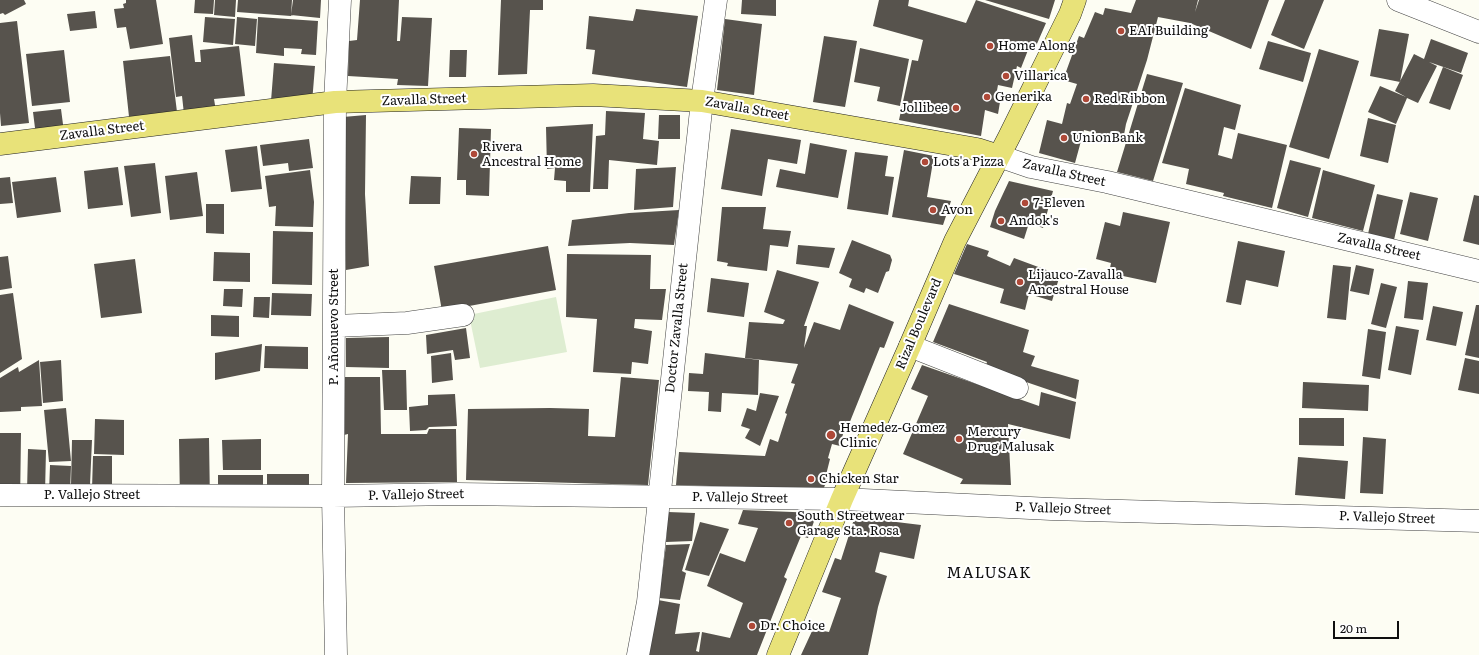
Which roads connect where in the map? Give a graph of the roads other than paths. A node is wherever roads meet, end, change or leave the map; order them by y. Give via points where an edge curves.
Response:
1 (340, 0) edge
2 (716, 0) edge
3 (1075, 0) edge
4 (1398, 0) edge
5 (1479, 32) edge
6 (702, 101) junction
7 (335, 102) junction
8 (0, 144) edge
9 (999, 156) junction
10 (1479, 271) edge
11 (463, 315) dead end
12 (335, 326) junction
13 (910, 346) junction
14 (1017, 388) dead end
15 (0, 495) edge
16 (333, 496) junction
17 (659, 497) junction
18 (842, 499) junction
19 (1479, 521) edge
20 (336, 655) edge
21 (638, 655) edge
22 (778, 655) edge

1 - 7 street, P. Añonuevo Street
2 - 6 street, Doctor Zavalla Street
3 - 9 main road, Rizal Boulevard
4 - 5 street
6 - 7 main road, Zavalla Street via 593,95
6 - 9 main road, Zavalla Street via 977,149
6 - 17 street, Doctor Zavalla Street
7 - 8 main road, Zavalla Street
7 - 12 street, P. Añonuevo Street
9 - 10 street, Zavalla Street via 1030,167 1107,182
9 - 13 main road, Rizal Boulevard via 955,241
11 - 12 street via 407,323
12 - 16 street, P. Añonuevo Street
13 - 14 street
13 - 18 main road, Rizal Boulevard
15 - 16 street, P. Vallejo Street
16 - 17 street, P. Vallejo Street via 458,494
16 - 20 street, P. Añonuevo Street
17 - 18 street, P. Vallejo Street
17 - 21 street, Doctor Zavalla Street via 648,602
18 - 19 street, P. Vallejo Street via 1051,509
18 - 22 main road, Rizal Boulevard

